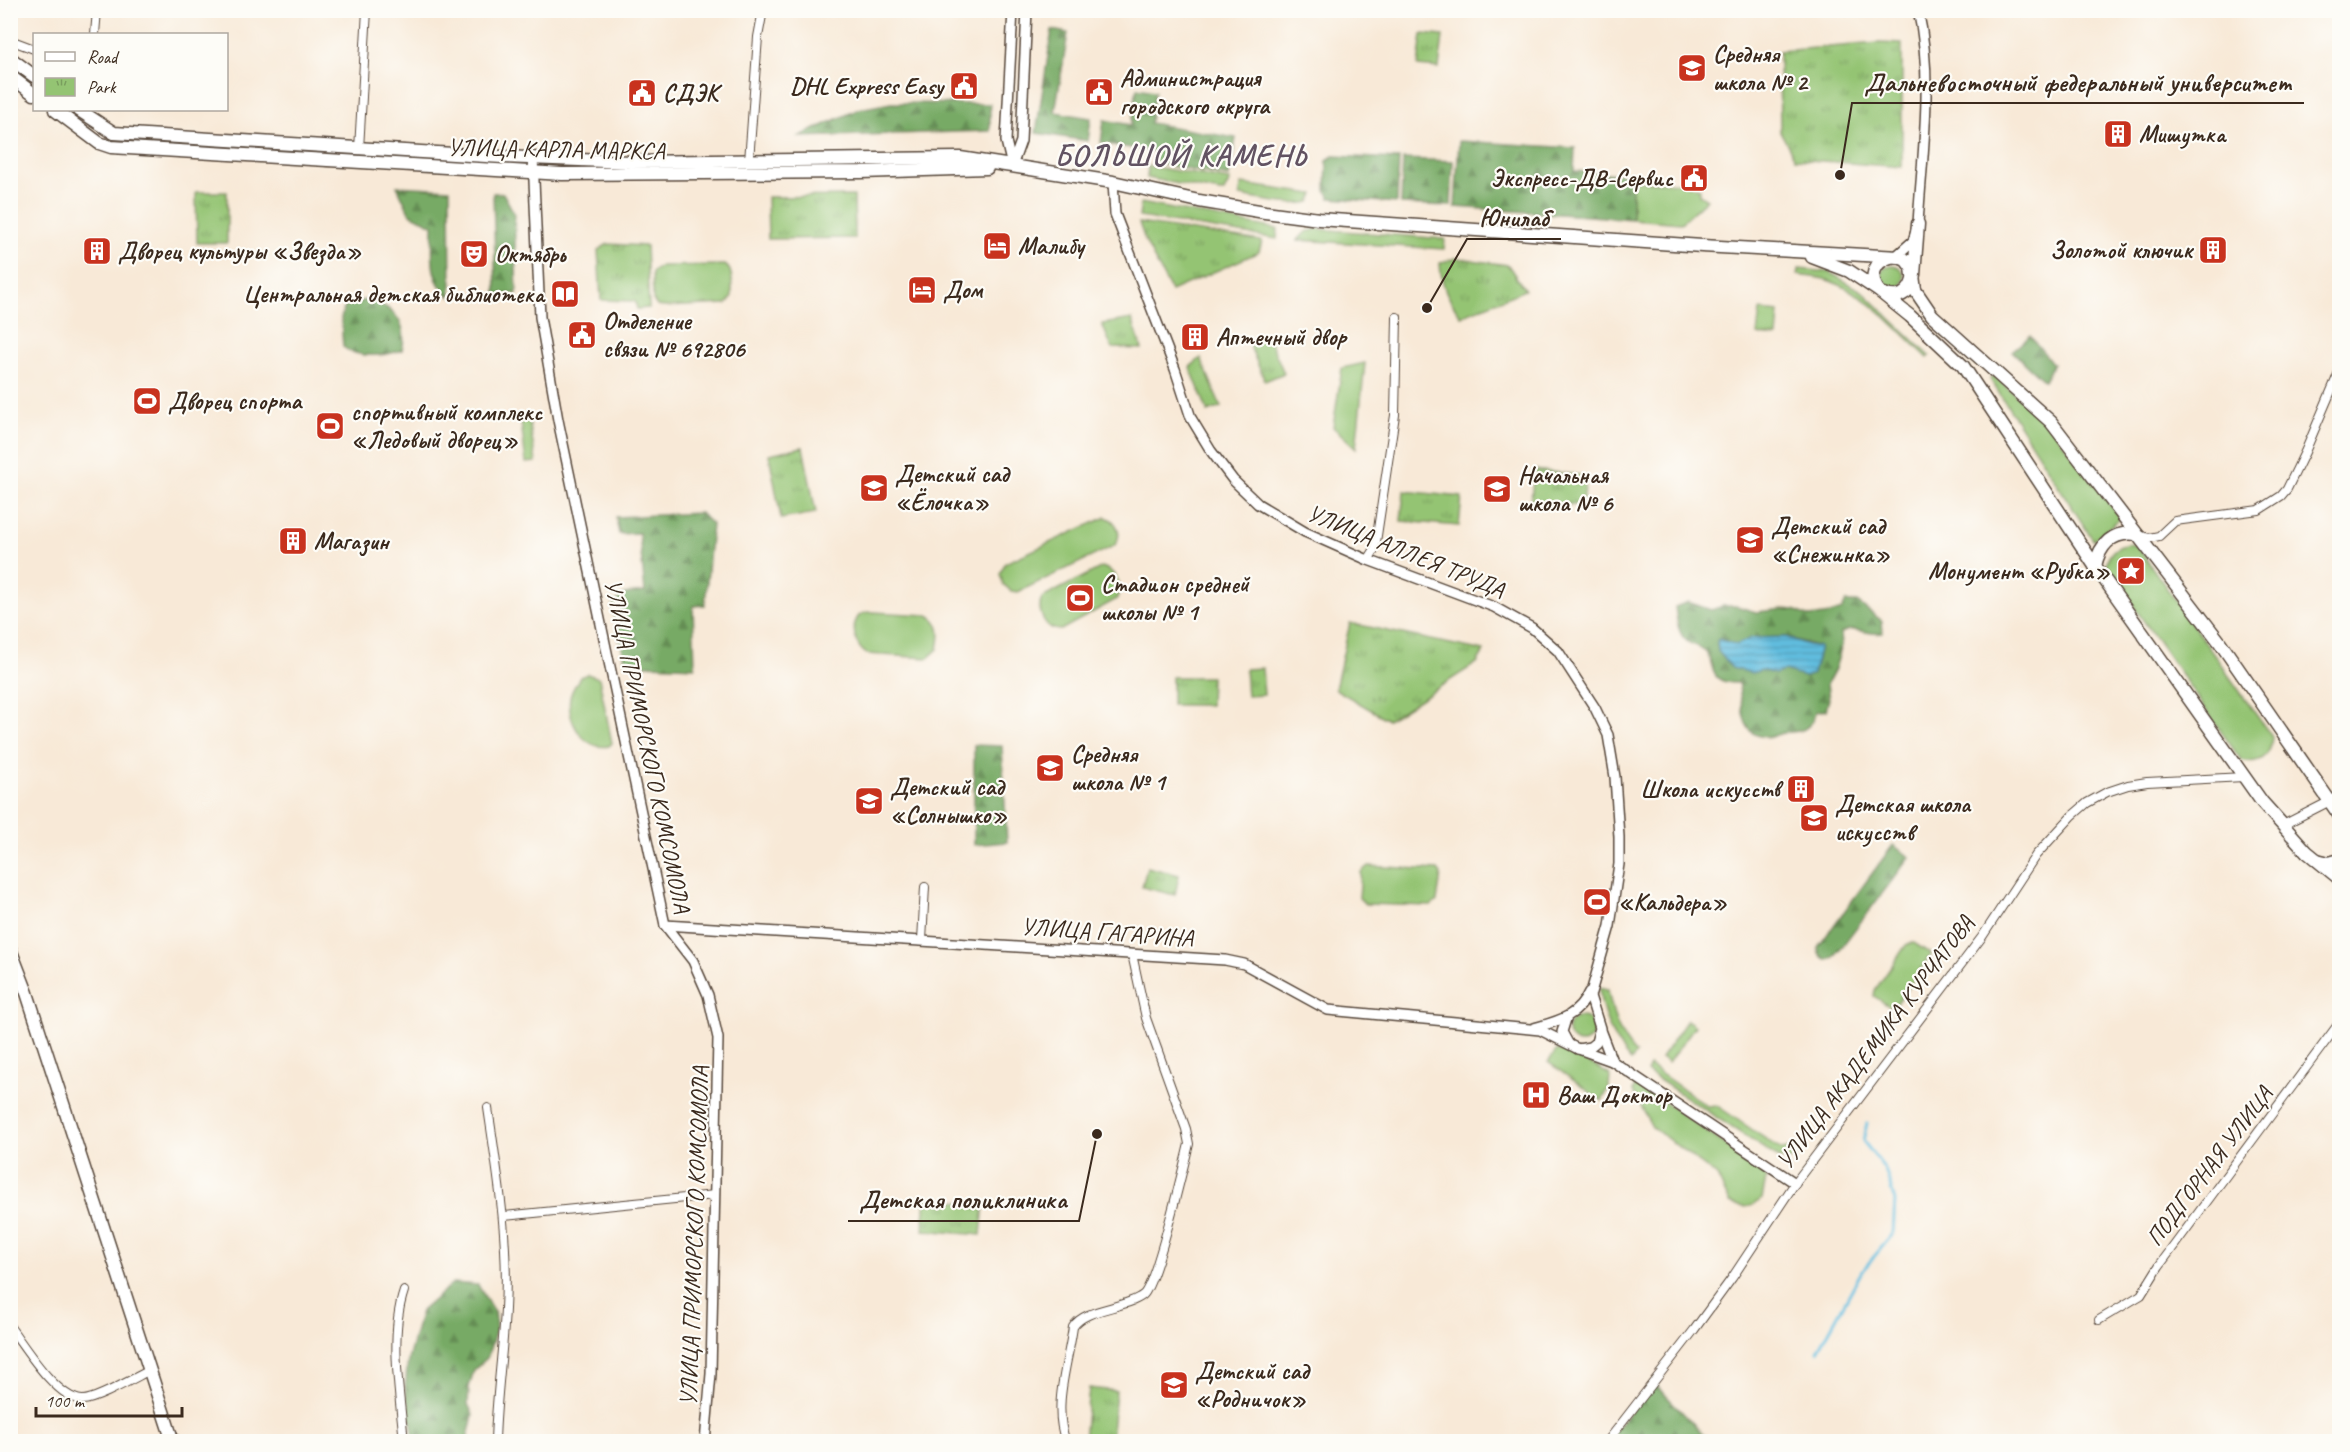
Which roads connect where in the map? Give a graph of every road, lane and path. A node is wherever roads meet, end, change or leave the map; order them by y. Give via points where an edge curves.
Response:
1 (96, 10) edge
2 (367, 10) edge
3 (762, 10) edge
4 (1013, 10) edge
5 (1027, 10) edge
6 (1917, 10) edge
7 (95, 33) edge
8 (10, 40) edge
9 (33, 49) edge
10 (10, 58) edge
11 (33, 75) edge
12 (10, 76) edge
13 (33, 93) edge
14 (56, 111) edge
15 (79, 111) edge
16 (81, 111) edge
17 (70, 121) junction
18 (359, 149) junction
19 (533, 158) junction
20 (749, 161) junction
21 (1012, 166) junction
22 (533, 173) junction
23 (1113, 182) junction
24 (1918, 224) junction
25 (1794, 252) junction
26 (1895, 256) junction
27 (1914, 278) junction
28 (1881, 292) junction
29 (1397, 317) dead end
30 (2340, 370) edge
31 (2136, 534) junction
32 (1368, 560) junction
33 (2096, 566) junction
34 (2244, 777) junction
35 (2335, 799) edge
36 (2340, 816) edge
37 (2283, 825) junction
38 (2316, 859) junction
39 (2340, 860) edge
40 (2340, 879) edge
41 (925, 887) dead end
42 (665, 925) junction
43 (922, 940) junction
44 (10, 949) edge
45 (1132, 954) junction
46 (1592, 986) junction
47 (1569, 1016) junction
48 (2340, 1022) edge
49 (1598, 1024) junction
50 (1534, 1028) junction
51 (1573, 1047) junction
52 (1612, 1061) junction
53 (488, 1108) dead end
54 (1795, 1183) junction
55 (715, 1195) junction
56 (504, 1216) junction
57 (404, 1291) dead end
58 (2099, 1320) dead end
59 (10, 1327) edge
60 (150, 1370) junction
61 (173, 1442) edge
62 (404, 1442) edge
63 (495, 1442) edge
64 (705, 1442) edge
65 (1066, 1442) edge
66 (1607, 1442) edge

1 - 7 street
2 - 18 street
3 - 20 street
4 - 21 street via 1006,141
5 - 21 street via 1021,141
6 - 24 street via 1926,91
8 - 9 street
10 - 11 main road
12 - 13 main road
14 - 17 main road
15 - 17 street
16 - 18 main road, УЛИЦА КАРЛА МАРКСА via 114,133
17 - 22 main road, УЛИЦА КАРЛА МАРКСА via 111,147
18 - 19 main road, УЛИЦА КАРЛА МАРКСА
19 - 20 main road, УЛИЦА КАРЛА МАРКСА
19 - 22 street, УЛИЦА ПРИМОРСКОГО КОМСОМОЛА
20 - 21 main road, УЛИЦА КАРЛА МАРКСА via 960,158
21 - 22 main road, УЛИЦА КАРЛА МАРКСА via 861,172
21 - 23 main road, УЛИЦА КАРЛА МАРКСА
22 - 42 street, УЛИЦА ПРИМОРСКОГО КОМСОМОЛА via 540,318 549,373
23 - 25 main road, УЛИЦА КАРЛА МАРКСА via 1199,201 1319,219
23 - 32 street, УЛИЦА АЛЛЕЯ ТРУДА via 1115,214 1191,417 1211,450 1233,480 1258,504 1305,532
24 - 26 street via 1913,241
24 - 27 main road
25 - 26 main road
25 - 28 main road via 1842,268
26 - 27 main road via 1908,263
26 - 28 main road via 1882,260 1875,269 1874,282
27 - 28 main road via 1901,296
27 - 31 main road via 1915,290 1932,315 2050,423
28 - 33 main road via 1963,366
29 - 32 street via 1395,415 1375,549
30 - 31 street via 2287,489 2273,502 2259,510 2175,521 2154,538
31 - 33 main road via 2119,535 2107,542 2098,553
31 - 35 main road
32 - 46 street, УЛИЦА АЛЛЕЯ ТРУДА via 1494,606 1546,638 1564,659 1607,731 1615,777 1619,864 1610,926
33 - 34 main road
34 - 37 main road
34 - 54 street, УЛИЦА АКАДЕМИКА КУРЧАТОВА via 2128,785 2087,803 2072,816 2036,855 1982,937
35 - 36 main road
35 - 37 street
37 - 38 main road
38 - 39 main road via 2330,863
38 - 40 main road
41 - 43 street
42 - 43 street, УЛИЦА ГАГАРИНА
42 - 55 street, УЛИЦА ПРИМОРСКОГО КОМСОМОЛА via 693,961 716,1025 719,1065
43 - 45 street, УЛИЦА ГАГАРИНА
44 - 60 main road
45 - 50 street, УЛИЦА ГАГАРИНА via 1244,964 1328,1010
45 - 65 street via 1146,1018 1189,1144 1162,1247 1144,1294 1079,1319 1072,1327 1062,1394 1061,1429
46 - 47 street via 1583,1004
46 - 49 street via 1590,996
47 - 49 street via 1586,1012
47 - 50 street
47 - 51 street via 1562,1032
48 - 58 street, ПОДГОРНАЯ УЛИЦА via 2140,1295
49 - 51 street via 1596,1042 1584,1049
49 - 52 street
50 - 51 street
51 - 52 street
52 - 54 street
53 - 56 street
54 - 66 street, УЛИЦА АКАДЕМИКА КУРЧАТОВА via 1732,1278
55 - 56 street
55 - 64 street, УЛИЦА ПРИМОРСКОГО КОМСОМОЛА via 710,1399
56 - 63 street via 505,1309
57 - 62 street via 398,1308 398,1355
59 - 60 street via 48,1377 71,1397 83,1401
60 - 61 main road

